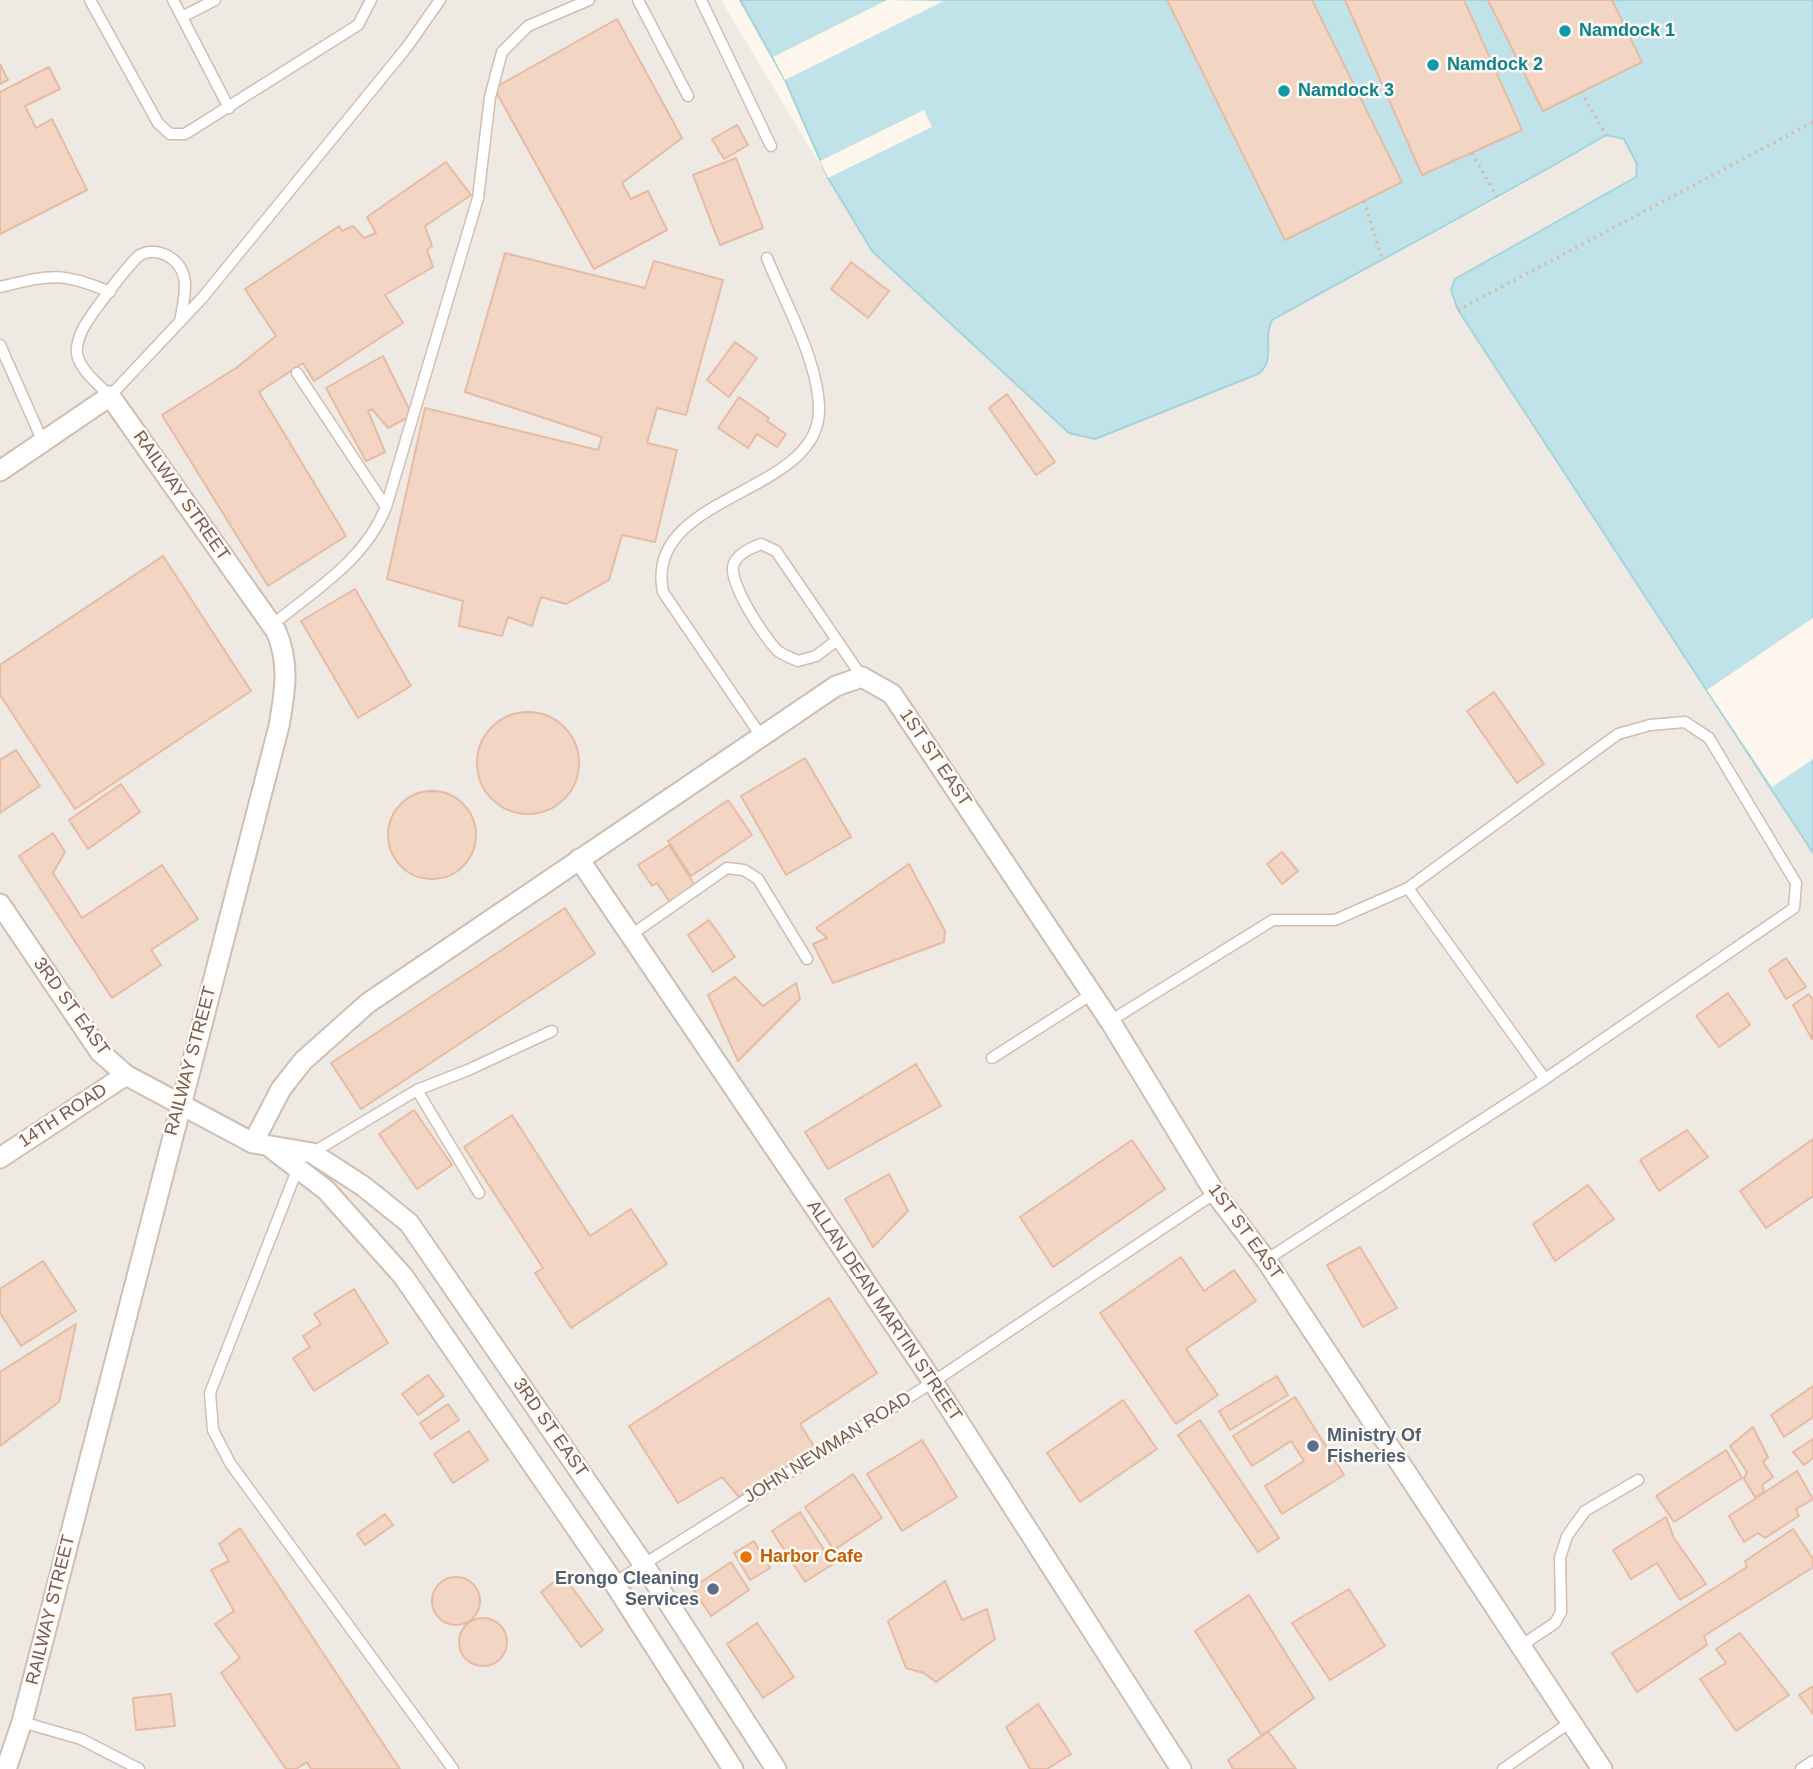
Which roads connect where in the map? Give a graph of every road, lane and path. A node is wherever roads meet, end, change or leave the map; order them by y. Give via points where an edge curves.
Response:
1 (90, 0) edge
2 (173, 0) edge
3 (215, 0) edge
4 (371, 0) edge
5 (440, 0) edge
6 (589, 0) edge
7 (638, 0) edge
8 (701, 0) edge
9 (182, 17) junction
10 (1581, 92) dead end
11 (688, 96) dead end
12 (229, 108) junction
13 (1813, 122) edge
14 (1606, 135) dead end
15 (771, 146) dead end
16 (1472, 153) dead end
17 (1498, 199) dead end
18 (1364, 201) dead end
19 (767, 258) dead end
20 (1382, 258) dead end
21 (0, 288) edge
22 (110, 292) junction
23 (1458, 310) dead end
24 (180, 322) junction
25 (0, 345) edge
26 (297, 373) dead end
27 (110, 396) junction
28 (43, 442) junction
29 (0, 471) edge
30 (386, 507) junction
31 (272, 625) junction
32 (837, 640) junction
33 (862, 677) junction
34 (761, 736) junction
35 (579, 859) junction
36 (1408, 888) junction
37 (0, 904) edge
38 (631, 935) junction
39 (807, 959) dead end
40 (1092, 994) junction
41 (1110, 1021) junction
42 (552, 1031) dead end
43 (992, 1058) dead end
44 (126, 1075) junction
45 (1545, 1079) junction
46 (417, 1090) junction
47 (180, 1104) junction
48 (262, 1146) junction
49 (312, 1153) junction
50 (0, 1158) edge
51 (297, 1170) junction
52 (479, 1193) dead end
53 (1215, 1193) junction
54 (1266, 1260) junction
55 (933, 1382) junction
56 (1638, 1480) dead end
57 (644, 1565) junction
58 (614, 1583) junction
59 (1522, 1645) junction
60 (1572, 1721) junction
61 (22, 1722) junction
62 (1813, 1761) edge
63 (6, 1769) edge
64 (139, 1769) edge
65 (453, 1769) edge
66 (733, 1769) edge
67 (776, 1769) edge
68 (1181, 1769) edge
69 (1503, 1769) edge
70 (1602, 1769) edge
71 (1801, 1769) edge

1 - 12 lane via 158,123 170,134 185,134
2 - 9 lane
3 - 9 lane
4 - 12 lane via 358,25
5 - 24 lane via 407,47
6 - 30 lane via 528,26 502,52 490,97 478,198
7 - 11 lane
8 - 15 lane
9 - 12 lane
10 - 14 path
13 - 23 path
16 - 17 path
18 - 20 path
19 - 34 lane via 815,375 819,412 811,437 794,460 703,513 671,545 660,575 663,592
21 - 22 lane via 50,275 76,277
22 - 24 lane via 139,256 153,251 168,257 183,270
22 - 27 lane via 81,331 76,351 81,364
24 - 27 lane
25 - 28 lane
26 - 30 lane
27 - 28 street
27 - 31 street, RAILWAY STREET
28 - 29 street
30 - 31 lane via 363,550
31 - 47 street, RAILWAY STREET via 286,655 279,726
32 - 32 lane via 776,551 761,544 734,563 736,589 778,651 798,661 816,656
32 - 33 lane
33 - 34 street via 836,686
33 - 40 street, 1ST ST EAST via 892,694
34 - 35 street
35 - 38 street, ALLAN DEAN MARTIN STREET
35 - 48 street via 368,1003 303,1061 281,1089
36 - 41 lane via 1335,920 1273,920
36 - 45 lane
36 - 45 lane via 1618,734 1685,722 1709,738 1796,883 1794,908
37 - 44 street, 3RD ST EAST via 100,1052
38 - 39 lane via 727,868 744,870 758,879
38 - 55 street, ALLAN DEAN MARTIN STREET
40 - 41 street, 1ST ST EAST
40 - 43 lane
41 - 53 street, 1ST ST EAST
42 - 46 lane
44 - 47 street, 3RD ST EAST
44 - 50 street, 14TH ROAD
45 - 54 lane
46 - 49 lane
46 - 52 lane
47 - 48 street, 3RD ST EAST
47 - 61 street, RAILWAY STREET
48 - 49 street, 3RD ST EAST
48 - 51 street, 3RD ST EAST
49 - 57 street, 3RD ST EAST via 409,1223
51 - 58 street, 3RD ST EAST via 333,1198 403,1276
51 - 65 lane via 210,1393 213,1430 230,1463
53 - 54 street, 1ST ST EAST
53 - 55 lane, JOHN NEWMAN ROAD
54 - 59 street, 1ST ST EAST
55 - 57 lane, JOHN NEWMAN ROAD
55 - 68 street, ALLAN DEAN MARTIN STREET
56 - 59 lane via 1585,1511 1567,1536 1560,1558 1561,1612 1555,1623
57 - 58 lane, JOHN NEWMAN ROAD
57 - 67 street, 3RD ST EAST
58 - 66 street, 3RD ST EAST
59 - 60 street, 1ST ST EAST
60 - 69 lane
60 - 70 street, 1ST ST EAST
61 - 63 street, RAILWAY STREET
61 - 64 lane via 81,1739
62 - 71 lane

